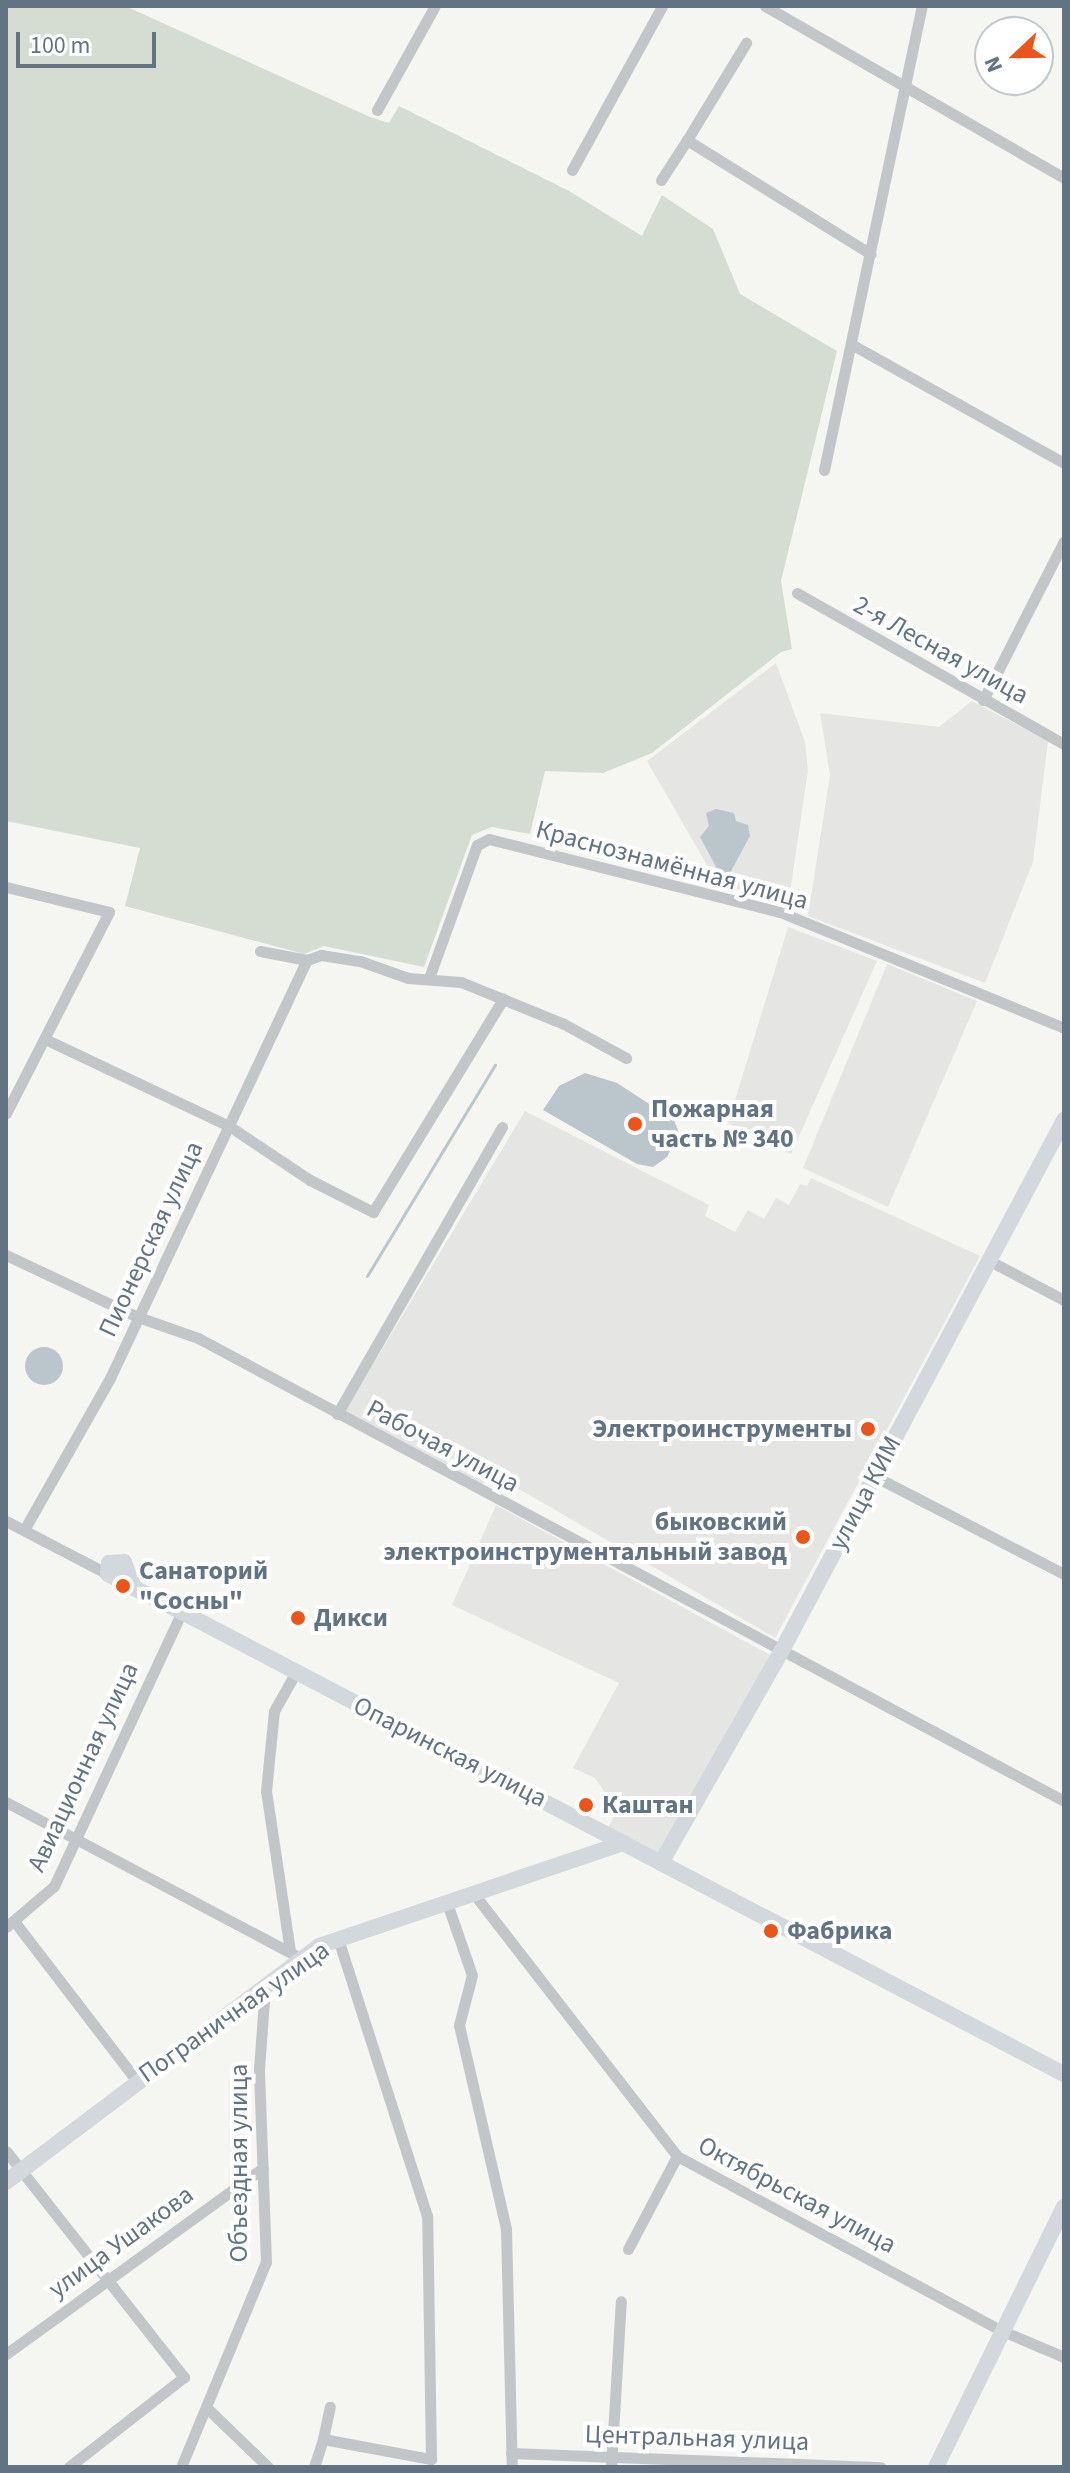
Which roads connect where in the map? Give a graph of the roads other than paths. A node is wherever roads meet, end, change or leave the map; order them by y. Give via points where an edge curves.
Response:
1 (435, 6) edge
2 (662, 6) edge
3 (765, 6) edge
4 (922, 6) edge
5 (746, 43) dead end
6 (908, 85) junction
7 (377, 110) dead end
8 (687, 140) junction
9 (572, 170) dead end
10 (1064, 178) edge
11 (661, 180) dead end
12 (871, 254) junction
13 (851, 344) junction
14 (1064, 463) edge
15 (824, 470) dead end
16 (1064, 541) edge
17 (797, 593) dead end
18 (983, 700) junction
19 (1064, 744) edge
20 (6, 887) edge
21 (260, 951) dead end
22 (307, 960) junction
23 (429, 978) junction
24 (503, 999) junction
25 (1064, 1028) edge
26 (47, 1040) junction
27 (626, 1058) dead end
28 (6, 1113) edge
29 (1064, 1120) edge
30 (229, 1126) junction
31 (502, 1127) dead end
32 (6, 1255) edge
33 (988, 1260) junction
34 (1064, 1300) edge
35 (138, 1317) junction
36 (337, 1414) junction
37 (874, 1476) junction
38 (6, 1521) edge
39 (24, 1530) junction
40 (108, 1574) joint
41 (1064, 1574) edge
42 (182, 1612) junction
43 (781, 1652) junction
44 (296, 1672) junction
45 (1064, 1801) edge
46 (6, 1802) edge
47 (77, 1838) junction
48 (624, 1843) junction
49 (661, 1863) junction
50 (474, 1894) junction
51 (447, 1903) junction
52 (10, 1924) edge
53 (338, 1939) junction
54 (296, 1954) junction
55 (265, 1987) junction
56 (1064, 2074) edge
57 (136, 2080) junction
58 (6, 2151) edge
59 (677, 2156) junction
60 (263, 2168) junction
61 (22, 2170) junction
62 (6, 2182) edge
63 (1064, 2207) edge
64 (628, 2249) dead end
65 (105, 2277) junction
66 (621, 2301) dead end
67 (1000, 2330) junction
68 (6, 2354) edge
69 (1064, 2357) edge
70 (330, 2407) dead end
71 (208, 2409) junction
72 (323, 2439) junction
73 (511, 2453) junction
74 (611, 2461) edge
75 (69, 2467) edge
76 (181, 2467) edge
77 (268, 2467) edge
78 (314, 2467) edge
79 (512, 2467) edge
80 (881, 2467) edge
81 (936, 2467) edge

1 - 7 street
2 - 9 street
3 - 6 street
4 - 6 street
5 - 8 street
6 - 10 street
6 - 12 street
8 - 11 street
8 - 12 street
12 - 13 street
13 - 14 street
13 - 15 street
16 - 18 street
17 - 18 street, 2-я Лесная улица
18 - 19 street, 2-я Лесная улица
20 - 26 street via 109,912
21 - 22 street
22 - 23 street via 321,955 360,961 408,978
22 - 30 street, Пионерская улица
23 - 24 street via 461,982
23 - 25 street, Краснознамённая улица via 477,845 489,839 780,912
24 - 27 street
24 - 30 street via 373,1212 310,1180
26 - 28 street
26 - 30 street
29 - 33 street, улица КИМ
30 - 35 street, Пионерская улица
31 - 36 street
32 - 35 street, Рабочая улица
33 - 34 street
33 - 37 street, улица КИМ
35 - 36 street, Рабочая улица via 198,1338
35 - 39 street, Пионерская улица via 110,1378
36 - 43 street, Рабочая улица
37 - 41 street
37 - 43 street, улица КИМ
38 - 39 street
39 - 40 street
40 - 42 street, Опаринская улица via 109,1563 119,1559 134,1588
42 - 44 street, Опаринская улица
42 - 47 street, Авиационная улица
43 - 45 street, Рабочая улица
43 - 49 street, улица КИМ
44 - 48 street, Опаринская улица
44 - 54 street via 274,1711 266,1791
46 - 47 street
47 - 52 street, Авиационная улица via 54,1886
47 - 54 street
48 - 49 street, Опаринская улица
48 - 50 street, Пограничная улица
49 - 56 street, Опаринская улица
50 - 51 street, Пограничная улица
50 - 59 street, Октябрьская улица
51 - 53 street, Пограничная улица
51 - 73 street via 472,1975 459,2025 506,2229
52 - 57 street
53 - 54 street, Пограничная улица
53 - 72 street via 427,2216 431,2459
54 - 55 street, Пограничная улица
55 - 57 street, Пограничная улица
55 - 60 street, Объездная улица via 259,2069
57 - 61 street, Пограничная улица
58 - 61 street
59 - 64 street
59 - 67 street, Октябрьская улица
60 - 65 street, улица Ушакова
60 - 71 street, Объездная улица via 266,2262
61 - 62 street, Пограничная улица
61 - 65 street
63 - 67 street
65 - 68 street, улица Ушакова
65 - 75 street via 184,2377
66 - 74 street
67 - 69 street, Октябрьская улица
67 - 81 street
70 - 72 street
71 - 76 street, Объездная улица
71 - 77 street
72 - 78 street
73 - 74 street, Центральная улица
73 - 79 street
74 - 80 street, Центральная улица

